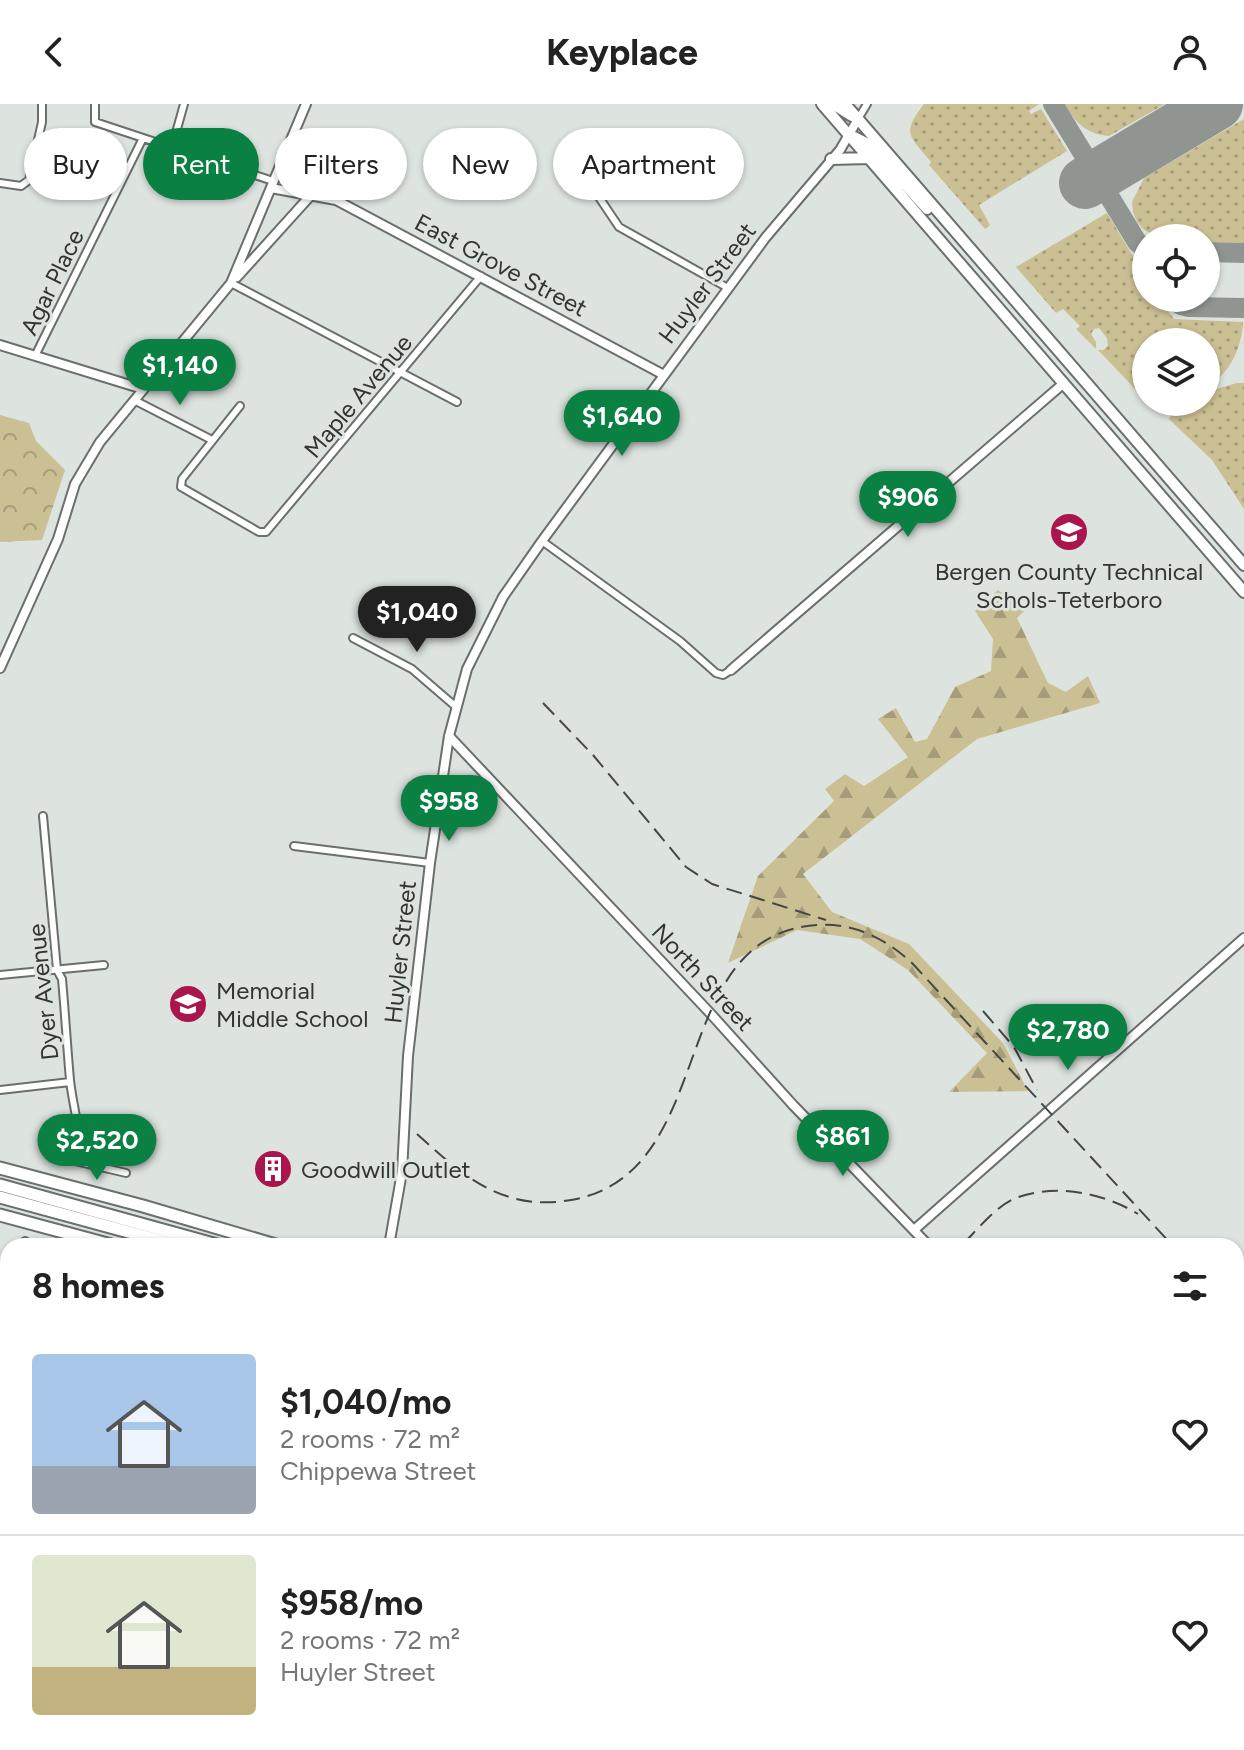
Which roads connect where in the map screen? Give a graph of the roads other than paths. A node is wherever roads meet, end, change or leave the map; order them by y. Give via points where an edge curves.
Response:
1 (42, 104) edge
2 (95, 104) edge
3 (184, 104) edge
4 (306, 104) edge
5 (822, 104) edge
6 (833, 104) edge
7 (845, 104) edge
8 (867, 104) edge
9 (858, 119) junction
10 (177, 128) edge
11 (848, 135) junction
12 (143, 138) joint
13 (869, 158) junction
14 (831, 159) junction
15 (259, 179) edge
16 (0, 183) edge
17 (272, 184) junction
18 (275, 185) edge
19 (307, 200) edge
20 (336, 200) edge
21 (601, 200) edge
22 (959, 237) junction
23 (481, 276) junction
24 (231, 283) junction
25 (728, 288) junction
26 (0, 345) edge
27 (35, 356) junction
28 (401, 373) junction
29 (664, 375) junction
30 (1064, 383) junction
31 (143, 389) junction
32 (134, 400) junction
33 (457, 402) dead end
34 (240, 406) dead end
35 (212, 440) junction
36 (542, 541) junction
37 (1244, 565) edge
38 (1244, 592) edge
39 (353, 638) dead end
40 (3, 654) edge
41 (0, 668) edge
42 (731, 670) joint
43 (455, 706) junction
44 (449, 736) junction
45 (43, 816) dead end
46 (294, 846) dead end
47 (430, 863) junction
48 (1244, 938) edge
49 (104, 965) dead end
50 (57, 970) junction
51 (0, 975) edge
52 (70, 1082) junction
53 (0, 1090) edge
54 (0, 1168) edge
55 (126, 1173) dead end
56 (0, 1185) edge
57 (0, 1197) edge
58 (0, 1215) edge
59 (914, 1230) junction
60 (85, 1238) edge
61 (151, 1238) edge
62 (192, 1238) edge
63 (252, 1238) edge
64 (391, 1238) edge
65 (922, 1238) edge

1 - 16 street via 29,180 21,186
2 - 12 street, East Grove Street via 95,122
3 - 10 street
4 - 17 street
5 - 11 highway
6 - 9 highway
7 - 9 highway
8 - 9 street
9 - 11 street, Huyler Street
9 - 22 highway
11 - 13 highway
11 - 14 street, Huyler Street
11 - 22 highway via 868,144
12 - 27 street, Agar Place
13 - 14 highway
13 - 30 highway
14 - 25 street, Huyler Street
15 - 17 street, East Grove Street
17 - 18 street, East Grove Street
17 - 24 street
19 - 24 street
20 - 23 street, East Grove Street
21 - 25 street via 619,227
22 - 37 highway
23 - 28 street, Maple Avenue
23 - 29 street, East Grove Street
24 - 28 street
24 - 31 street
25 - 29 street, Huyler Street
26 - 27 street
27 - 31 street
28 - 33 street
28 - 35 street, Maple Avenue via 270,530 259,532 184,490 182,478
29 - 36 street, Huyler Street
30 - 38 highway
30 - 42 street
31 - 32 street
32 - 35 street
32 - 40 street via 81,470 58,539
34 - 35 street
36 - 42 street via 694,651 716,673
36 - 43 street, Huyler Street via 490,618
39 - 43 street via 412,669
40 - 41 street
43 - 44 street, Huyler Street
44 - 47 street, Huyler Street
44 - 59 street, North Street
45 - 50 street, Dyer Avenue
46 - 47 street
47 - 64 street, Huyler Street via 408,1056 402,1172
48 - 59 street
49 - 50 street
50 - 51 street
50 - 52 street, Dyer Avenue
52 - 53 street
52 - 55 street, Dyer Avenue via 80,1137 75,1161
54 - 63 highway
56 - 62 highway
57 - 61 highway
58 - 60 highway
59 - 65 street, North Street

